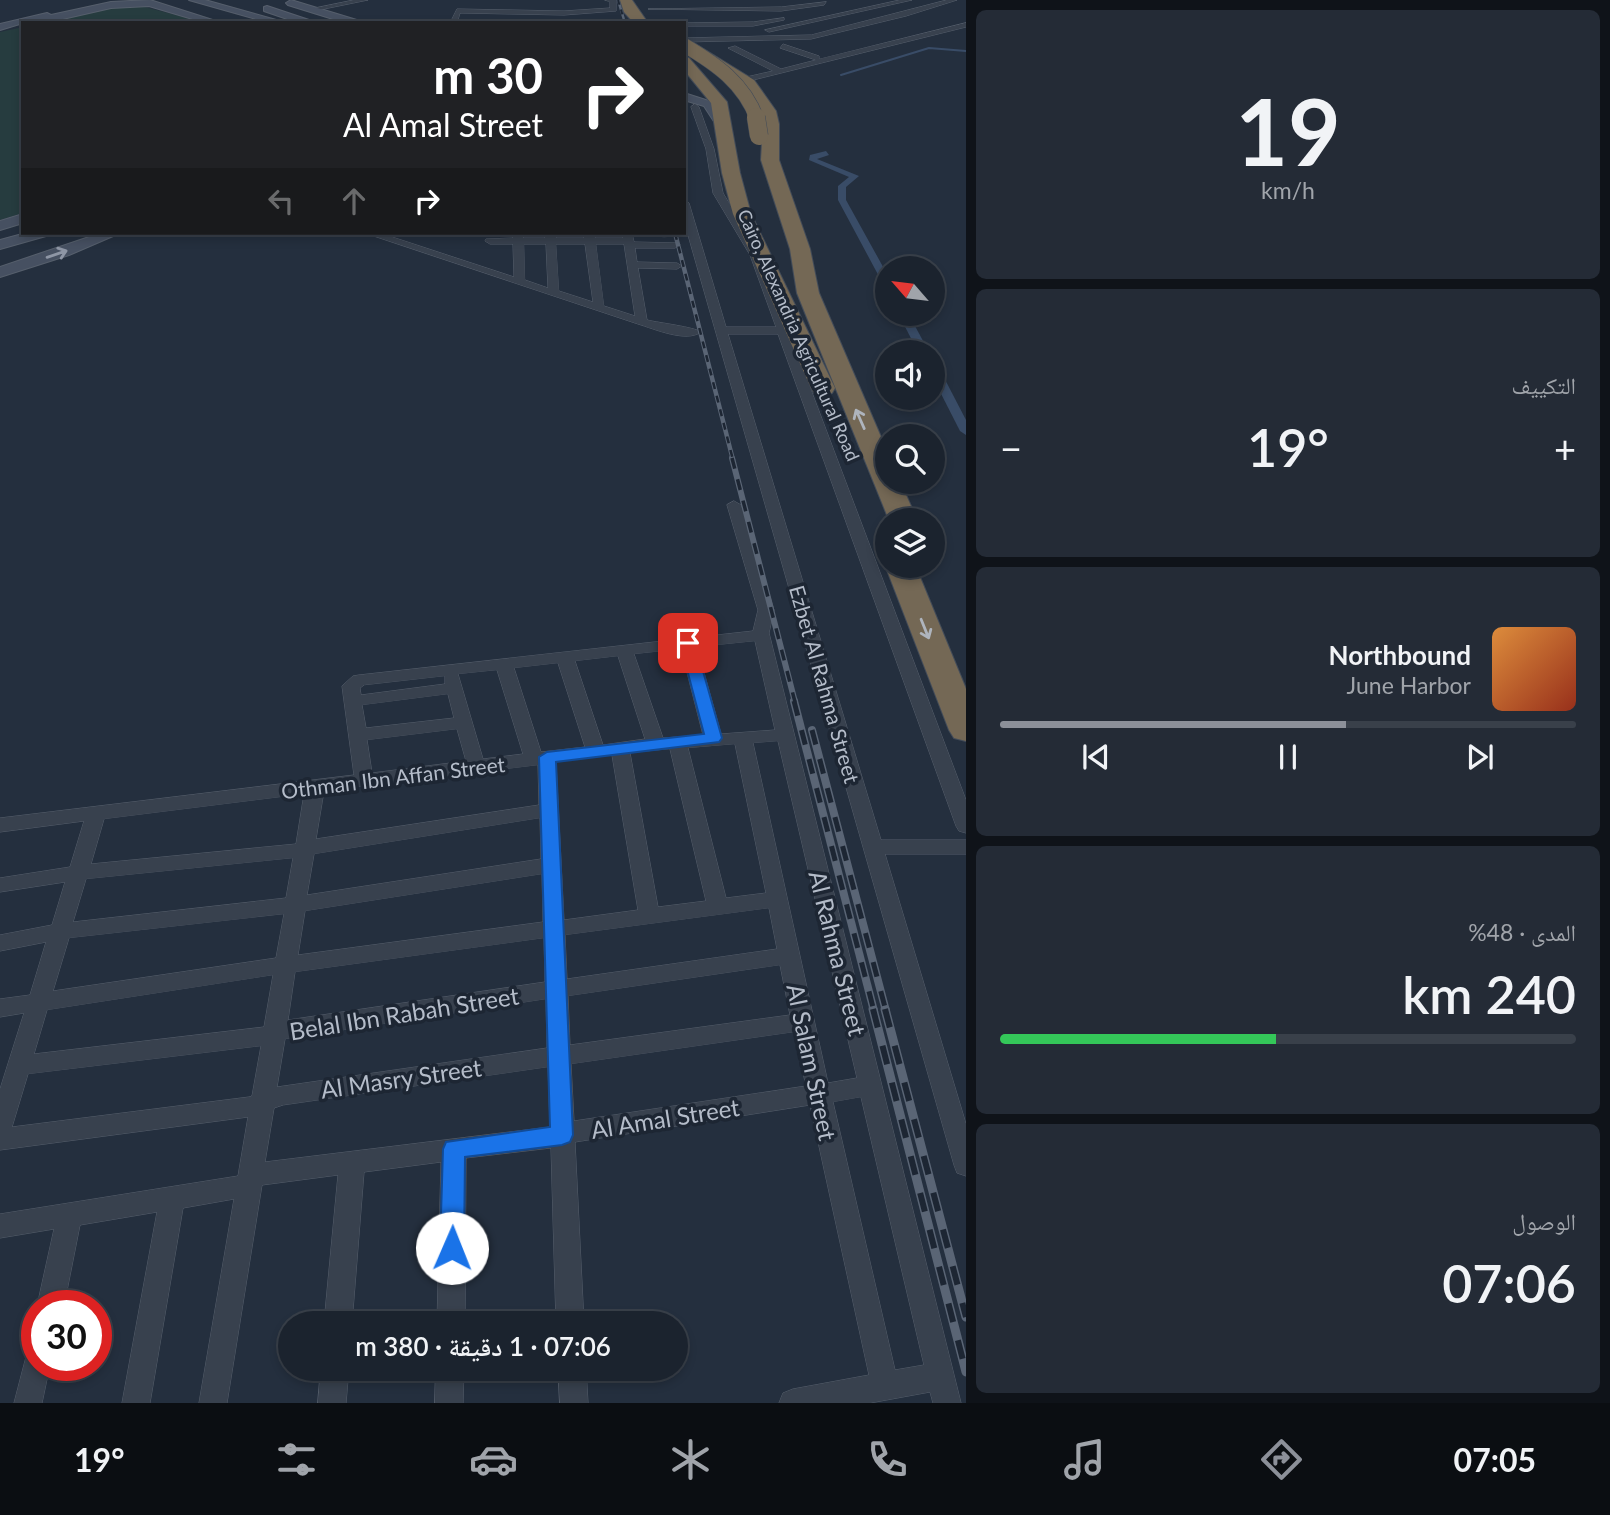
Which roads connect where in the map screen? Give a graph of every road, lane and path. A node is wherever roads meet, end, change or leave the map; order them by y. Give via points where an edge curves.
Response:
1 (112, 0) edge
2 (194, 0) edge
3 (229, 0) edge
4 (273, 0) edge
5 (280, 0) edge
6 (365, 0) edge
7 (873, 0) edge
8 (909, 0) edge
9 (954, 0) edge
10 (144, 1) edge
11 (827, 1) edge
12 (614, 3) edge
13 (240, 7) junction
14 (314, 9) junction
15 (649, 10) edge
16 (783, 13) dead end
17 (749, 15) edge
18 (841, 16) junction
19 (281, 18) edge
20 (893, 18) junction
21 (966, 18) edge
22 (30, 21) edge
23 (40, 21) edge
24 (210, 21) edge
25 (264, 21) edge
26 (288, 21) edge
27 (351, 21) edge
28 (453, 21) edge
29 (639, 21) edge
30 (21, 23) edge
31 (686, 24) edge
32 (868, 24) junction
33 (21, 25) edge
34 (966, 25) edge
35 (787, 27) junction
36 (2, 28) edge
37 (915, 28) junction
38 (846, 29) junction
39 (907, 29) dead end
40 (686, 31) edge
41 (873, 32) dead end
42 (800, 44) junction
43 (783, 46) junction
44 (732, 48) junction
45 (837, 50) junction
46 (688, 58) edge
47 (816, 58) junction
48 (761, 64) junction
49 (751, 65) dead end
50 (735, 70) junction
51 (778, 71) junction
52 (686, 97) edge
53 (695, 107) dead end
54 (721, 122) junction
55 (759, 132) junction
56 (686, 210) edge
57 (21, 219) edge
58 (0, 226) edge
59 (21, 232) edge
60 (34, 235) edge
61 (108, 235) edge
62 (383, 235) edge
63 (518, 237) edge
64 (550, 237) edge
65 (590, 237) edge
66 (0, 238) edge
67 (628, 240) edge
68 (0, 245) edge
69 (675, 245) dead end
70 (490, 252) edge
71 (763, 256) junction
72 (632, 265) junction
73 (677, 266) dead end
74 (0, 272) edge
75 (520, 281) junction
76 (554, 293) junction
77 (599, 308) junction
78 (642, 322) junction
79 (781, 330) junction
80 (722, 331) junction
81 (695, 332) dead end
82 (734, 505) dead end
83 (876, 508) edge
84 (899, 508) edge
85 (905, 578) edge
86 (928, 578) edge
87 (762, 635) junction
88 (688, 643) junction
89 (624, 650) junction
90 (565, 657) junction
91 (504, 664) junction
92 (966, 668) edge
93 (449, 670) junction
94 (454, 688) junction
95 (352, 694) junction
96 (464, 722) junction
97 (966, 730) edge
98 (786, 735) junction
99 (358, 736) junction
100 (743, 737) junction
101 (713, 738) junction
102 (677, 742) junction
103 (656, 744) junction
104 (620, 748) junction
105 (596, 751) junction
106 (541, 758) junction
107 (476, 766) junction
108 (364, 780) junction
109 (315, 787) junction
110 (549, 810) junction
111 (96, 814) junction
112 (0, 825) edge
113 (966, 826) edge
114 (873, 847) junction
115 (966, 847) edge
116 (305, 850) junction
117 (552, 865) junction
118 (78, 873) junction
119 (0, 885) edge
120 (777, 899) junction
121 (295, 905) junction
122 (718, 907) junction
123 (649, 916) junction
124 (554, 929) junction
125 (60, 931) junction
126 (0, 943) edge
127 (789, 956) junction
128 (285, 965) junction
129 (557, 989) junction
130 (38, 1002) junction
131 (0, 1008) edge
132 (803, 1022) junction
133 (274, 1034) junction
134 (559, 1056) junction
135 (19, 1065) junction
136 (871, 1086) junction
137 (819, 1094) junction
138 (263, 1102) junction
139 (0, 1127) edge
140 (562, 1135) junction
141 (0, 1139) edge
142 (454, 1149) junction
143 (352, 1162) junction
144 (966, 1165) edge
145 (249, 1180) junction
146 (172, 1198) junction
147 (70, 1214) junction
148 (0, 1226) edge
149 (53, 1290) edge
150 (339, 1311) edge
151 (451, 1311) edge
152 (569, 1311) edge
153 (33, 1381) edge
154 (334, 1381) edge
155 (450, 1381) edge
156 (573, 1381) edge
157 (944, 1390) edge
158 (870, 1393) edge
159 (28, 1403) edge
160 (136, 1403) edge
161 (213, 1403) edge
162 (332, 1403) edge
163 (449, 1403) edge
164 (574, 1403) edge
165 (793, 1403) edge

1 - 22 main road
2 - 13 main road
3 - 13 main road
4 - 19 main road
5 - 14 main road
6 - 14 street
7 - 17 street
8 - 18 street
9 - 20 street
10 - 23 main road
10 - 24 main road
11 - 17 street
12 - 28 street via 455,12
12 - 29 highway
13 - 19 main road
13 - 25 main road
13 - 26 main road
14 - 27 main road
15 - 17 street
15 - 17 street
16 - 17 street
17 - 31 street
17 - 35 street
17 - 40 street
18 - 32 street
18 - 35 street
20 - 32 street
20 - 37 street
21 - 37 street
30 - 36 main road
32 - 38 street
33 - 36 main road
34 - 51 street
35 - 38 street
37 - 39 street
37 - 45 street
38 - 46 street
41 - 42 street
42 - 43 street
42 - 45 street
43 - 44 street
43 - 47 street
44 - 46 street
44 - 48 street
45 - 47 street
46 - 50 highway
46 - 54 highway, Cairo, Alexandria Agricultural Road via 719,102
46 - 55 highway via 713,74
47 - 51 street
48 - 49 street
48 - 51 street
50 - 51 street
50 - 55 highway via 763,101
52 - 54 main road via 708,104
53 - 79 street via 710,149 718,193 755,255
54 - 55 highway
54 - 71 highway, Cairo, Alexandria Agricultural Road via 742,214
55 - 71 highway via 746,180 768,239
84 -> 55 highway, Cairo, Alexandria Agricultural Road via 803,272 779,230 762,180
56 - 80 street, Ezbet Al Rahma Street
57 - 58 main road
59 - 66 main road
60 - 68 main road
74 -> 61 main road
62 - 70 street
63 - 64 street
63 - 70 street
63 - 75 street
64 - 65 street
64 - 76 street
65 - 67 street
65 - 77 street
67 - 69 street
67 - 72 street
70 - 75 street
71 - 83 highway, Cairo, Alexandria Agricultural Road
72 - 73 street
72 - 78 street
75 - 76 street
76 - 77 street
77 - 78 street
78 - 81 street
79 - 80 street
79 - 113 street
80 - 114 street, Ezbet Al Rahma Street
82 - 87 street, Al Rahma Street via 766,610
85 -> 97 highway
86 - 92 highway
87 - 88 street
87 - 98 street, Al Rahma Street
88 - 89 street
88 - 101 street
89 - 90 street
89 - 103 street
90 - 91 street
90 - 105 street
91 - 93 street
91 - 106 street
93 - 94 street
93 - 95 street via 362,679
94 - 95 street
94 - 96 street
95 - 99 street
96 - 99 street
96 - 107 street
98 - 100 street, Othman Ibn Affan Street
98 - 136 street, Al Rahma Street
99 - 108 street
100 - 101 street, Othman Ibn Affan Street
100 - 120 street, Al Salam Street
101 - 102 street, Othman Ibn Affan Street
102 - 103 street, Othman Ibn Affan Street
102 - 122 street
103 - 104 street, Othman Ibn Affan Street
104 - 105 street, Othman Ibn Affan Street
104 - 123 street
105 - 106 street, Othman Ibn Affan Street
106 - 107 street, Othman Ibn Affan Street
106 - 110 street
107 - 108 street, Othman Ibn Affan Street
108 - 109 street, Othman Ibn Affan Street
109 - 111 street, Othman Ibn Affan Street
109 - 116 street
110 - 116 street
110 - 117 street
111 - 112 street, Othman Ibn Affan Street
111 - 118 street
114 - 115 street
114 - 144 street, Ezbet Al Rahma Street
116 - 118 street
116 - 121 street
117 - 121 street
117 - 124 street
118 - 119 street
118 - 125 street
120 - 122 street
120 - 127 street, Al Salam Street
121 - 125 street
121 - 128 street
122 - 123 street
123 - 124 street
124 - 128 street
124 - 129 street
125 - 126 street
125 - 130 street
127 - 129 street, Belal Ibn Rabah Street
127 - 132 street, Al Salam Street
128 - 130 street
128 - 133 street
129 - 133 street, Belal Ibn Rabah Street via 294,1027
129 - 134 street
130 - 131 street
130 - 135 street
132 - 134 street, Al Masry Street
132 - 137 street, Al Salam Street
133 - 135 street, Belal Ibn Rabah Street
133 - 138 street
134 - 138 street, Al Masry Street via 282,1095
134 - 140 street
135 - 139 street
136 - 137 street, Al Amal Street
136 - 157 street, Al Rahma Street
137 - 140 street, Al Amal Street
137 - 158 street, Al Salam Street
138 - 141 street, Al Masry Street
138 - 145 street
140 - 142 street, Al Amal Street
140 - 152 street
142 - 143 street, Al Amal Street
142 - 151 street
143 - 145 street, Al Amal Street
143 - 150 street
145 - 146 street, Al Amal Street
145 - 161 street
146 - 147 street, Al Amal Street
146 - 160 street
147 - 148 street, Al Amal Street
147 - 149 street
153 - 159 street
154 - 162 street
155 - 163 street
156 - 164 street
157 - 158 street
158 - 165 street

